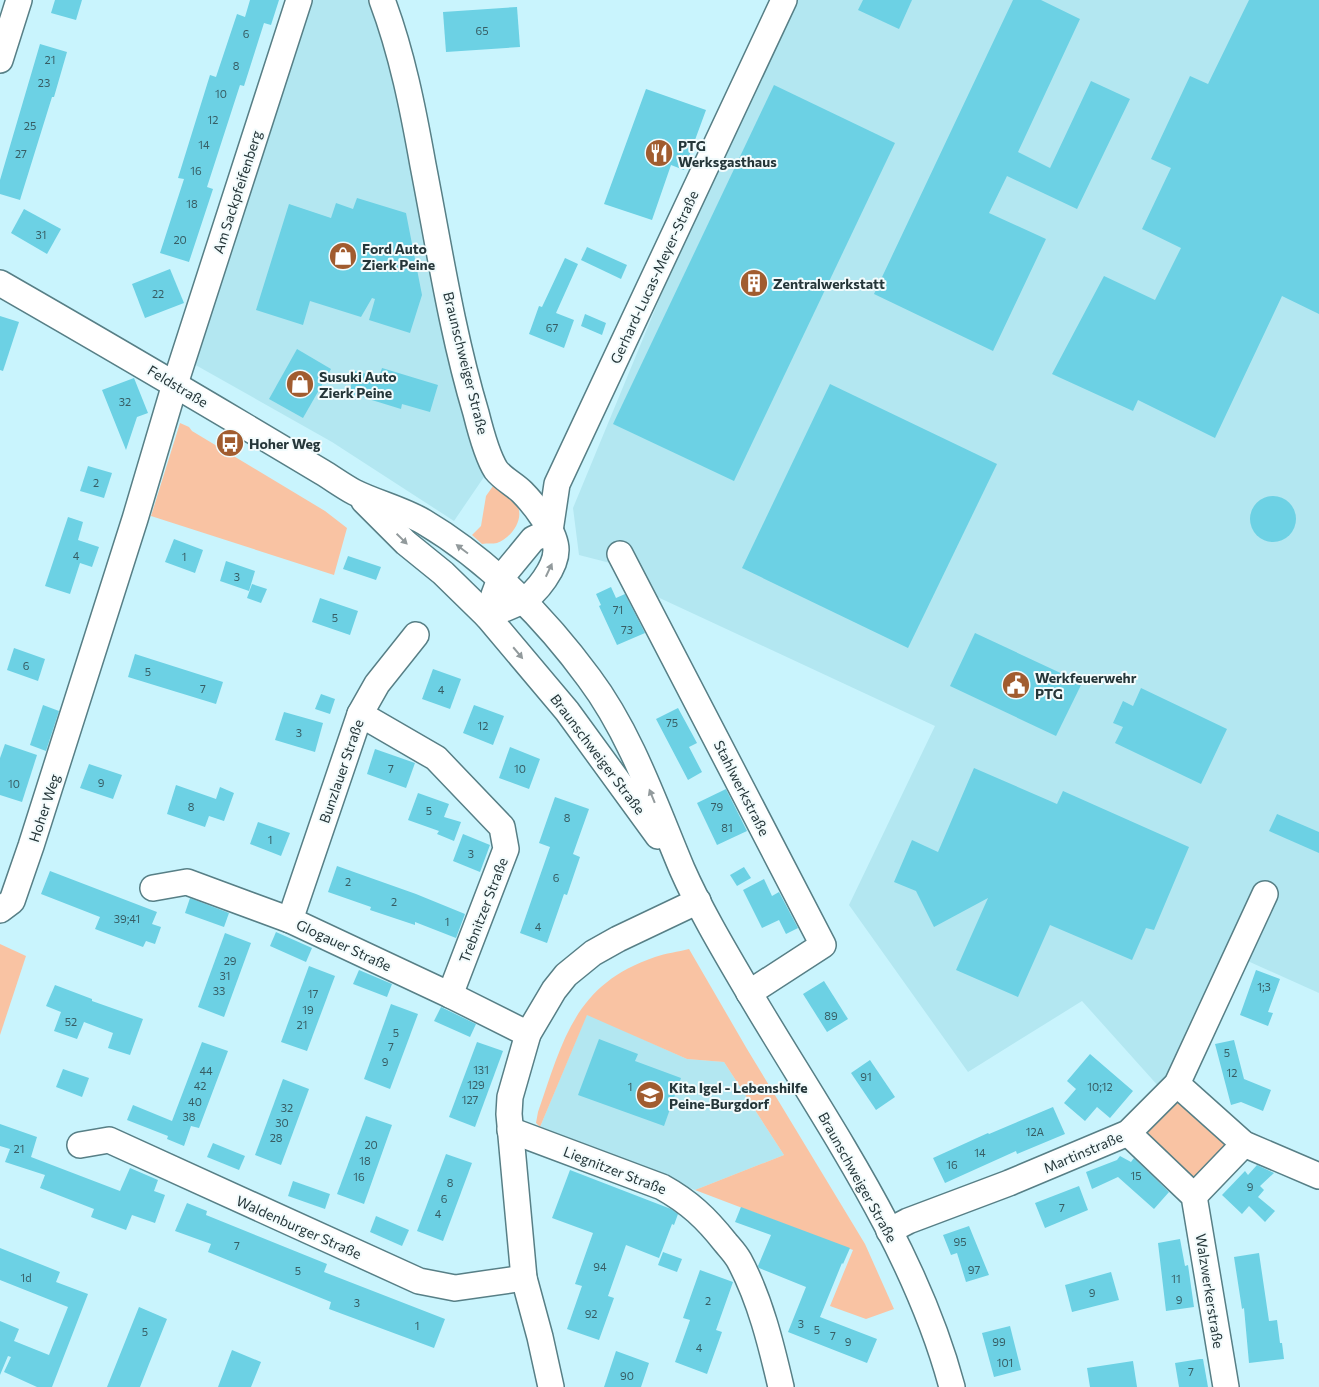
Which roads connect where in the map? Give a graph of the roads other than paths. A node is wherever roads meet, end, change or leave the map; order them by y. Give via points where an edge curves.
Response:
1 (19, 0) edge
2 (299, 0) edge
3 (382, 0) edge
4 (784, 0) edge
5 (0, 60) edge
6 (0, 283) edge
7 (175, 384) junction
8 (355, 492) junction
9 (550, 530) junction
10 (620, 554) dead end
11 (500, 579) junction
12 (523, 601) junction
13 (487, 616) junction
14 (416, 635) dead end
15 (360, 714) junction
16 (684, 873) junction
17 (153, 888) dead end
18 (1265, 894) dead end
19 (698, 901) junction
20 (0, 910) edge
21 (290, 920) junction
22 (749, 993) junction
23 (450, 995) junction
24 (528, 1034) junction
25 (1177, 1084) junction
26 (510, 1130) junction
27 (1128, 1133) junction
28 (1244, 1144) junction
29 (80, 1145) dead end
30 (1319, 1176) edge
31 (1194, 1196) junction
32 (889, 1231) junction
33 (524, 1278) junction
34 (551, 1387) edge
35 (781, 1387) edge
36 (952, 1387) edge
37 (1226, 1387) edge

1 - 5 street
2 - 7 street, Am Sackpfeifenberg
3 - 9 street, Braunschweiger Straße via 408,91 476,413 496,470 522,491
4 - 9 street, Gerhard-Lucas-Meyer-Straße via 557,484
6 - 7 street, Feldstraße
7 - 8 street, Feldstraße
7 - 20 street, Hoher Weg via 32,846 12,901
11 -> 8 street, Feldstraße via 422,520
8 -> 13 street, Feldstraße via 406,544 443,573
9 - 11 street via 533,538
12 -> 9 street via 550,572 556,550
10 - 22 street, Stahlwerkstraße via 823,945
11 - 12 street, Braunschweiger Straße
11 - 13 street
12 - 13 street
16 -> 12 street, Braunschweiger Straße via 619,726 591,681
13 -> 16 street, Braunschweiger Straße via 567,711
14 - 15 street, Bunzlauer Straße via 377,684
15 - 21 street, Bunzlauer Straße
15 - 23 street, Trebnitzer Straße via 436,758 502,827 506,849
16 - 19 street, Braunschweiger Straße
17 - 21 street, Glogauer Straße via 187,882
18 - 25 street, Martinstraße
19 - 22 street, Braunschweiger Straße
19 - 24 street via 618,938 580,962 554,990
21 - 23 street, Glogauer Straße
22 - 32 street, Braunschweiger Straße via 837,1137
23 - 24 street, Glogauer Straße
24 - 26 street via 510,1098
25 - 27 street, Martinstraße
25 - 28 street
26 - 33 street
26 - 35 street, Liegnitzer Straße via 662,1187 684,1199 707,1219 738,1258 748,1280 770,1338
27 - 31 street
27 - 32 street, Martinstraße
28 - 30 street
28 - 31 street
29 - 33 street, Waldenburger Straße via 109,1140 419,1281 455,1288
31 - 37 street, Walzwerkerstraße
32 - 36 street, Braunschweiger Straße via 918,1292
33 - 34 street

